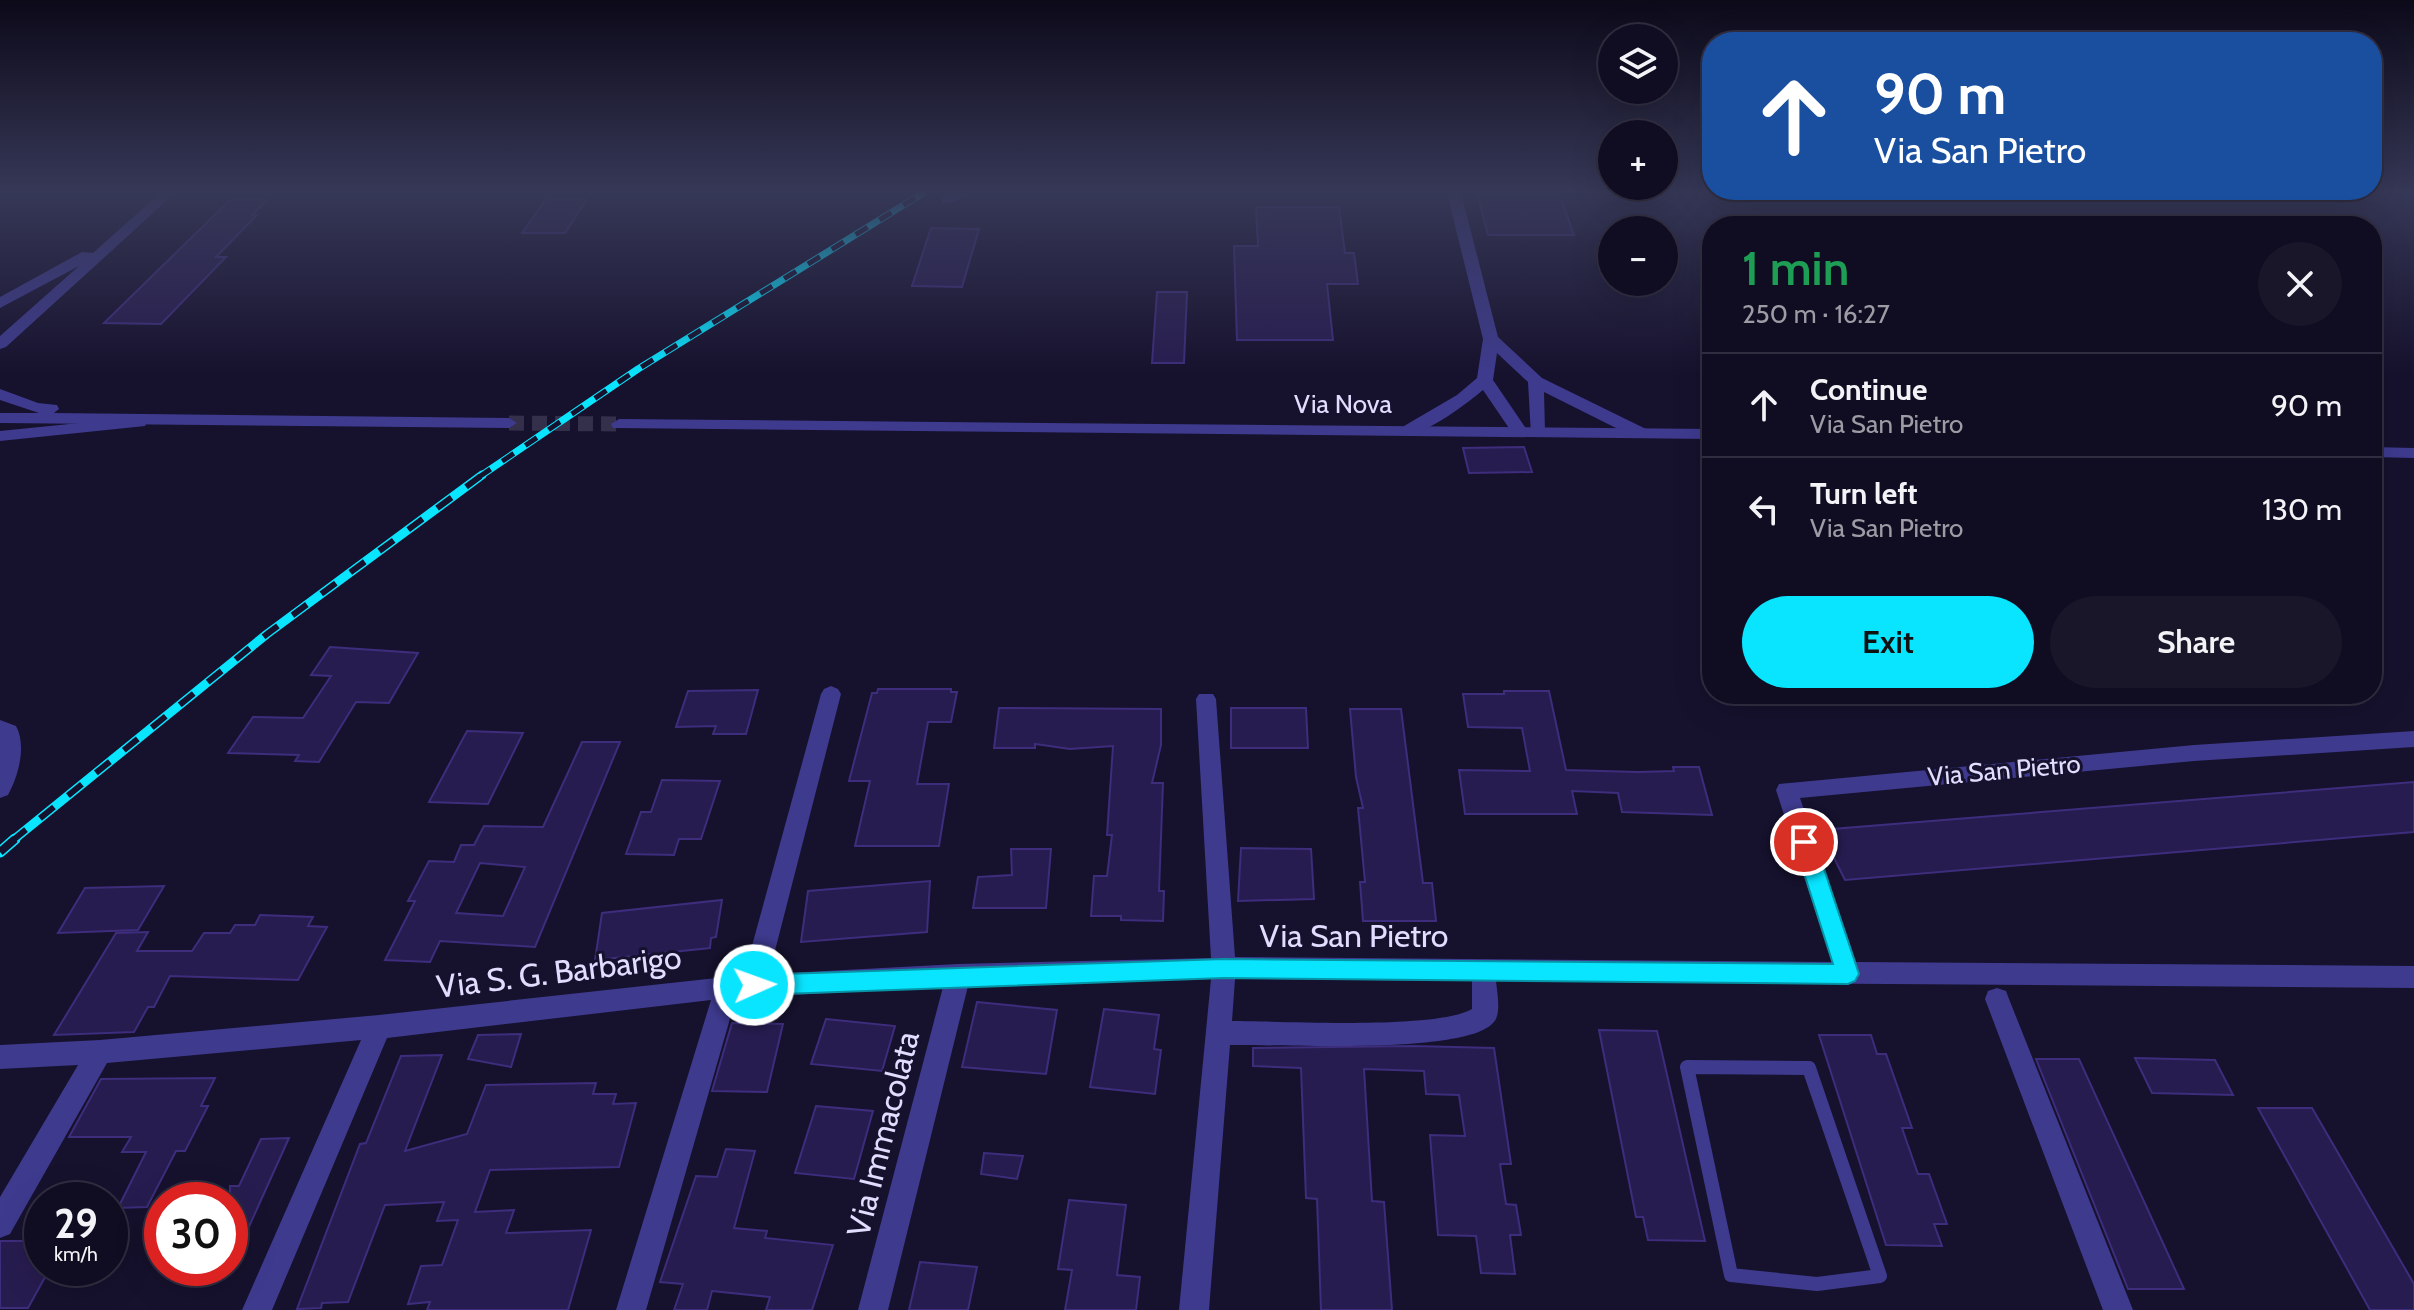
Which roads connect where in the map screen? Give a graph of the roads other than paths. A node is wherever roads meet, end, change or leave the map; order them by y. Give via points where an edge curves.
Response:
1 (86, 254) edge
2 (100, 254) edge
3 (1469, 254) edge
4 (0, 303) edge
5 (1491, 339) junction
6 (0, 344) edge
7 (1485, 380) junction
8 (1536, 381) junction
9 (0, 394) edge
10 (0, 418) edge
11 (155, 420) junction
12 (509, 423) tunnel mouth
13 (619, 424) tunnel mouth
14 (1410, 430) junction
15 (1528, 430) junction
16 (1640, 433) junction
17 (1702, 434) edge
18 (0, 436) edge
19 (2382, 452) edge
20 (2414, 453) edge
21 (831, 694) dead end
22 (1206, 699) dead end
23 (0, 728) edge
24 (2414, 739) edge
25 (0, 789) edge
26 (1224, 968) junction
27 (1484, 971) junction
28 (1848, 974) junction
29 (958, 975) junction
30 (2414, 977) edge
31 (754, 985) junction
32 (727, 987) junction
33 (1997, 999) dead end
34 (379, 1027) junction
35 (1218, 1033) junction
36 (100, 1052) junction
37 (0, 1057) edge
38 (1687, 1067) joint
39 (0, 1224) edge
40 (257, 1310) edge
41 (631, 1310) edge
42 (873, 1310) edge
43 (1194, 1310) edge
44 (2118, 1310) edge

1 - 4 street
2 - 6 street
3 - 5 street
5 - 7 street
5 - 8 street
7 - 14 street
7 - 15 street
8 - 15 street
8 - 16 street
9 - 11 street via 35,408
10 - 11 street
11 - 12 street
11 - 18 street
13 - 14 street, Via Nova
14 - 15 street, Via Nova
15 - 16 street, Via Nova
16 - 17 street, Via Nova
19 - 20 street
21 - 31 street
22 - 26 street
23 - 25 street via 9,732 9,756
24 - 28 street, Via San Pietro via 1787,790
26 - 27 street, Via San Pietro
26 - 29 street, Via S. G. Barbarigo
26 - 35 street
27 - 28 street, Via San Pietro
27 - 35 street, Via San Pietro via 1485,1015 1466,1026 1415,1032
28 - 30 street, Via San Pietro
29 - 31 street, Via S. G. Barbarigo
29 - 42 street, Via Immacolata
31 - 32 street, Via S. G. Barbarigo
32 - 34 street, Via S. G. Barbarigo
32 - 41 street
33 - 44 street
34 - 36 street, Via S. G. Barbarigo
34 - 40 street
35 - 43 street
36 - 37 street, Via S. G. Barbarigo
36 - 39 street
38 - 38 lane via 1809,1068 1880,1276 1817,1284 1731,1275

